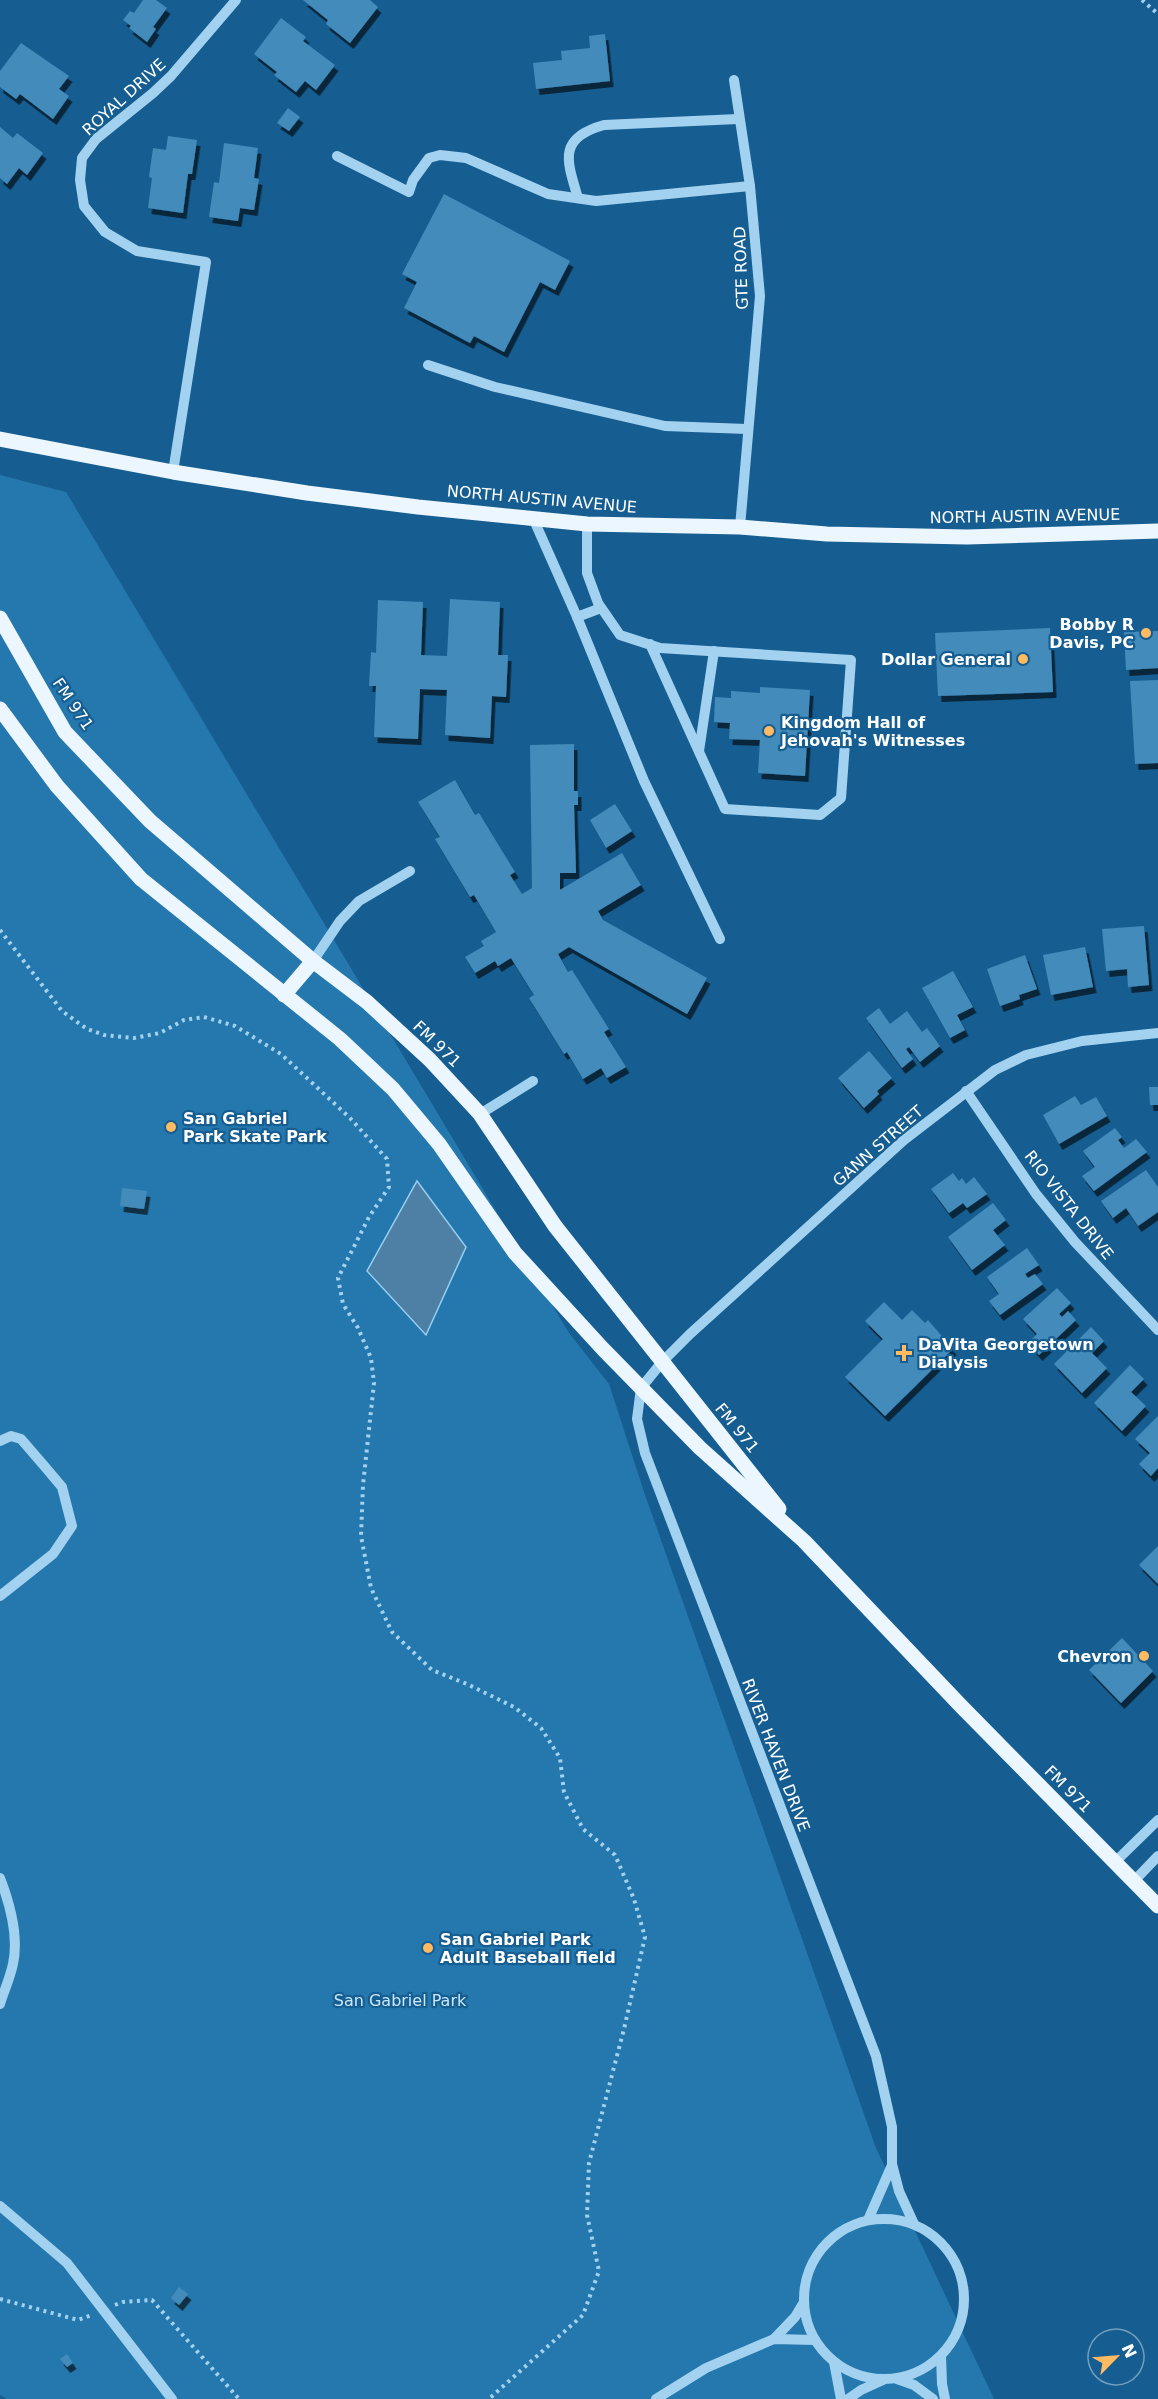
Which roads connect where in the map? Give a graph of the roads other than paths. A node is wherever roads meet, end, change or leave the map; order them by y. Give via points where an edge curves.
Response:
1 (236, 0) edge
2 (734, 80) dead end
3 (738, 119) junction
4 (338, 156) dead end
5 (750, 186) junction
6 (578, 198) junction
7 (428, 365) dead end
8 (747, 429) junction
9 (0, 439) edge
10 (173, 472) junction
11 (533, 518) junction
12 (587, 524) junction
13 (740, 527) junction
14 (1158, 531) edge
15 (602, 608) junction
16 (577, 617) junction
17 (0, 618) edge
18 (650, 644) junction
19 (714, 651) junction
20 (0, 709) edge
21 (699, 751) junction
22 (410, 871) dead end
23 (720, 939) dead end
24 (313, 961) junction
25 (284, 995) junction
26 (1158, 1033) edge
27 (533, 1081) dead end
28 (966, 1091) junction
29 (480, 1114) junction
30 (1158, 1330) edge
31 (662, 1362) junction
32 (641, 1388) junction
33 (0, 1441) edge
34 (804, 1541) junction
35 (0, 1596) edge
36 (1158, 1820) edge
37 (1158, 1856) edge
38 (1115, 1862) junction
39 (0, 1878) edge
40 (1134, 1881) junction
41 (1158, 1906) edge
42 (0, 2004) edge
43 (892, 2164) junction
44 (0, 2206) edge
45 (868, 2220) junction
46 (914, 2224) junction
47 (804, 2302) junction
48 (774, 2339) junction
49 (815, 2340) junction
50 (941, 2356) junction
51 (834, 2362) junction
52 (897, 2379) junction
53 (883, 2380) junction
54 (172, 2399) edge
55 (656, 2399) edge
56 (841, 2399) edge
57 (848, 2399) edge
58 (933, 2399) edge
59 (945, 2399) edge

1 - 10 street, ROYAL DRIVE via 171,76 96,139 82,158 84,206 105,232 137,250 206,262
2 - 3 street, GTE ROAD
3 - 5 street, GTE ROAD
3 - 6 street via 604,125 590,129 578,137 567,154
4 - 6 street via 409,192 429,158 453,155 548,194
5 - 6 street via 596,201
5 - 8 street, GTE ROAD via 760,296
7 - 8 street via 495,387 665,426
8 - 13 street, GTE ROAD
9 - 10 main road, NORTH AUSTIN AVENUE
10 - 11 main road, NORTH AUSTIN AVENUE via 418,507
11 - 12 main road, NORTH AUSTIN AVENUE
11 - 16 street
12 - 13 main road, NORTH AUSTIN AVENUE
12 - 15 street via 587,573
13 - 14 main road, NORTH AUSTIN AVENUE via 827,534 967,537
15 - 16 street
15 - 18 street via 620,635
16 - 23 street via 644,781
17 - 24 main road, FM 971 / FM 971 via 65,732 150,821
18 - 19 street
18 - 21 street
19 - 21 street
19 - 21 street via 850,660 841,798 820,814 725,809
20 - 25 main road, FM 971 / FM 971 via 57,786 141,879
22 - 24 street via 359,901
24 - 25 main road
24 - 29 main road, FM 971 / FM 971 via 375,1009
25 - 32 main road, FM 971 / FM 971 via 340,1039 393,1089 439,1144 515,1253
26 - 28 street, GANN STREET via 1082,1041 1026,1055 995,1070
27 - 29 street
28 - 30 street, RIO VISTA DRIVE via 1036,1194
28 - 31 street, GANN STREET via 904,1140
29 - 31 main road, FM 971 / FM 971 via 555,1226
31 - 32 street
31 - 34 main road, FM 971 / FM 971
32 - 34 main road, FM 971 / FM 971 via 700,1448
32 - 43 street, RIVER HAVEN DRIVE via 637,1419 645,1453 876,2056 892,2127
33 - 35 street via 11,1436 21,1439 46,1468 62,1487 72,1526 53,1554
34 - 38 main road, FM 971 / FM 971
36 - 38 street
37 - 40 street
38 - 40 main road, FM 971 / FM 971
39 - 42 street via 9,1901 13,1944 13,1963
40 - 41 main road, FM 971 / FM 971
43 - 45 street, RIVER HAVEN DRIVE
43 - 46 street, RIVER HAVEN DRIVE via 899,2192
44 - 54 street via 67,2263
45 - 46 street
45 - 47 street via 842,2230 821,2249 807,2274
46 - 50 street via 940,2242 958,2268 964,2299 958,2330
47 - 48 street
47 - 49 street
48 - 49 street
48 - 55 street via 706,2368
49 - 51 street
50 - 52 street via 921,2371
50 - 59 street
51 - 53 street via 857,2375
51 - 56 street
52 - 53 street
52 - 58 street via 914,2385
53 - 57 street

